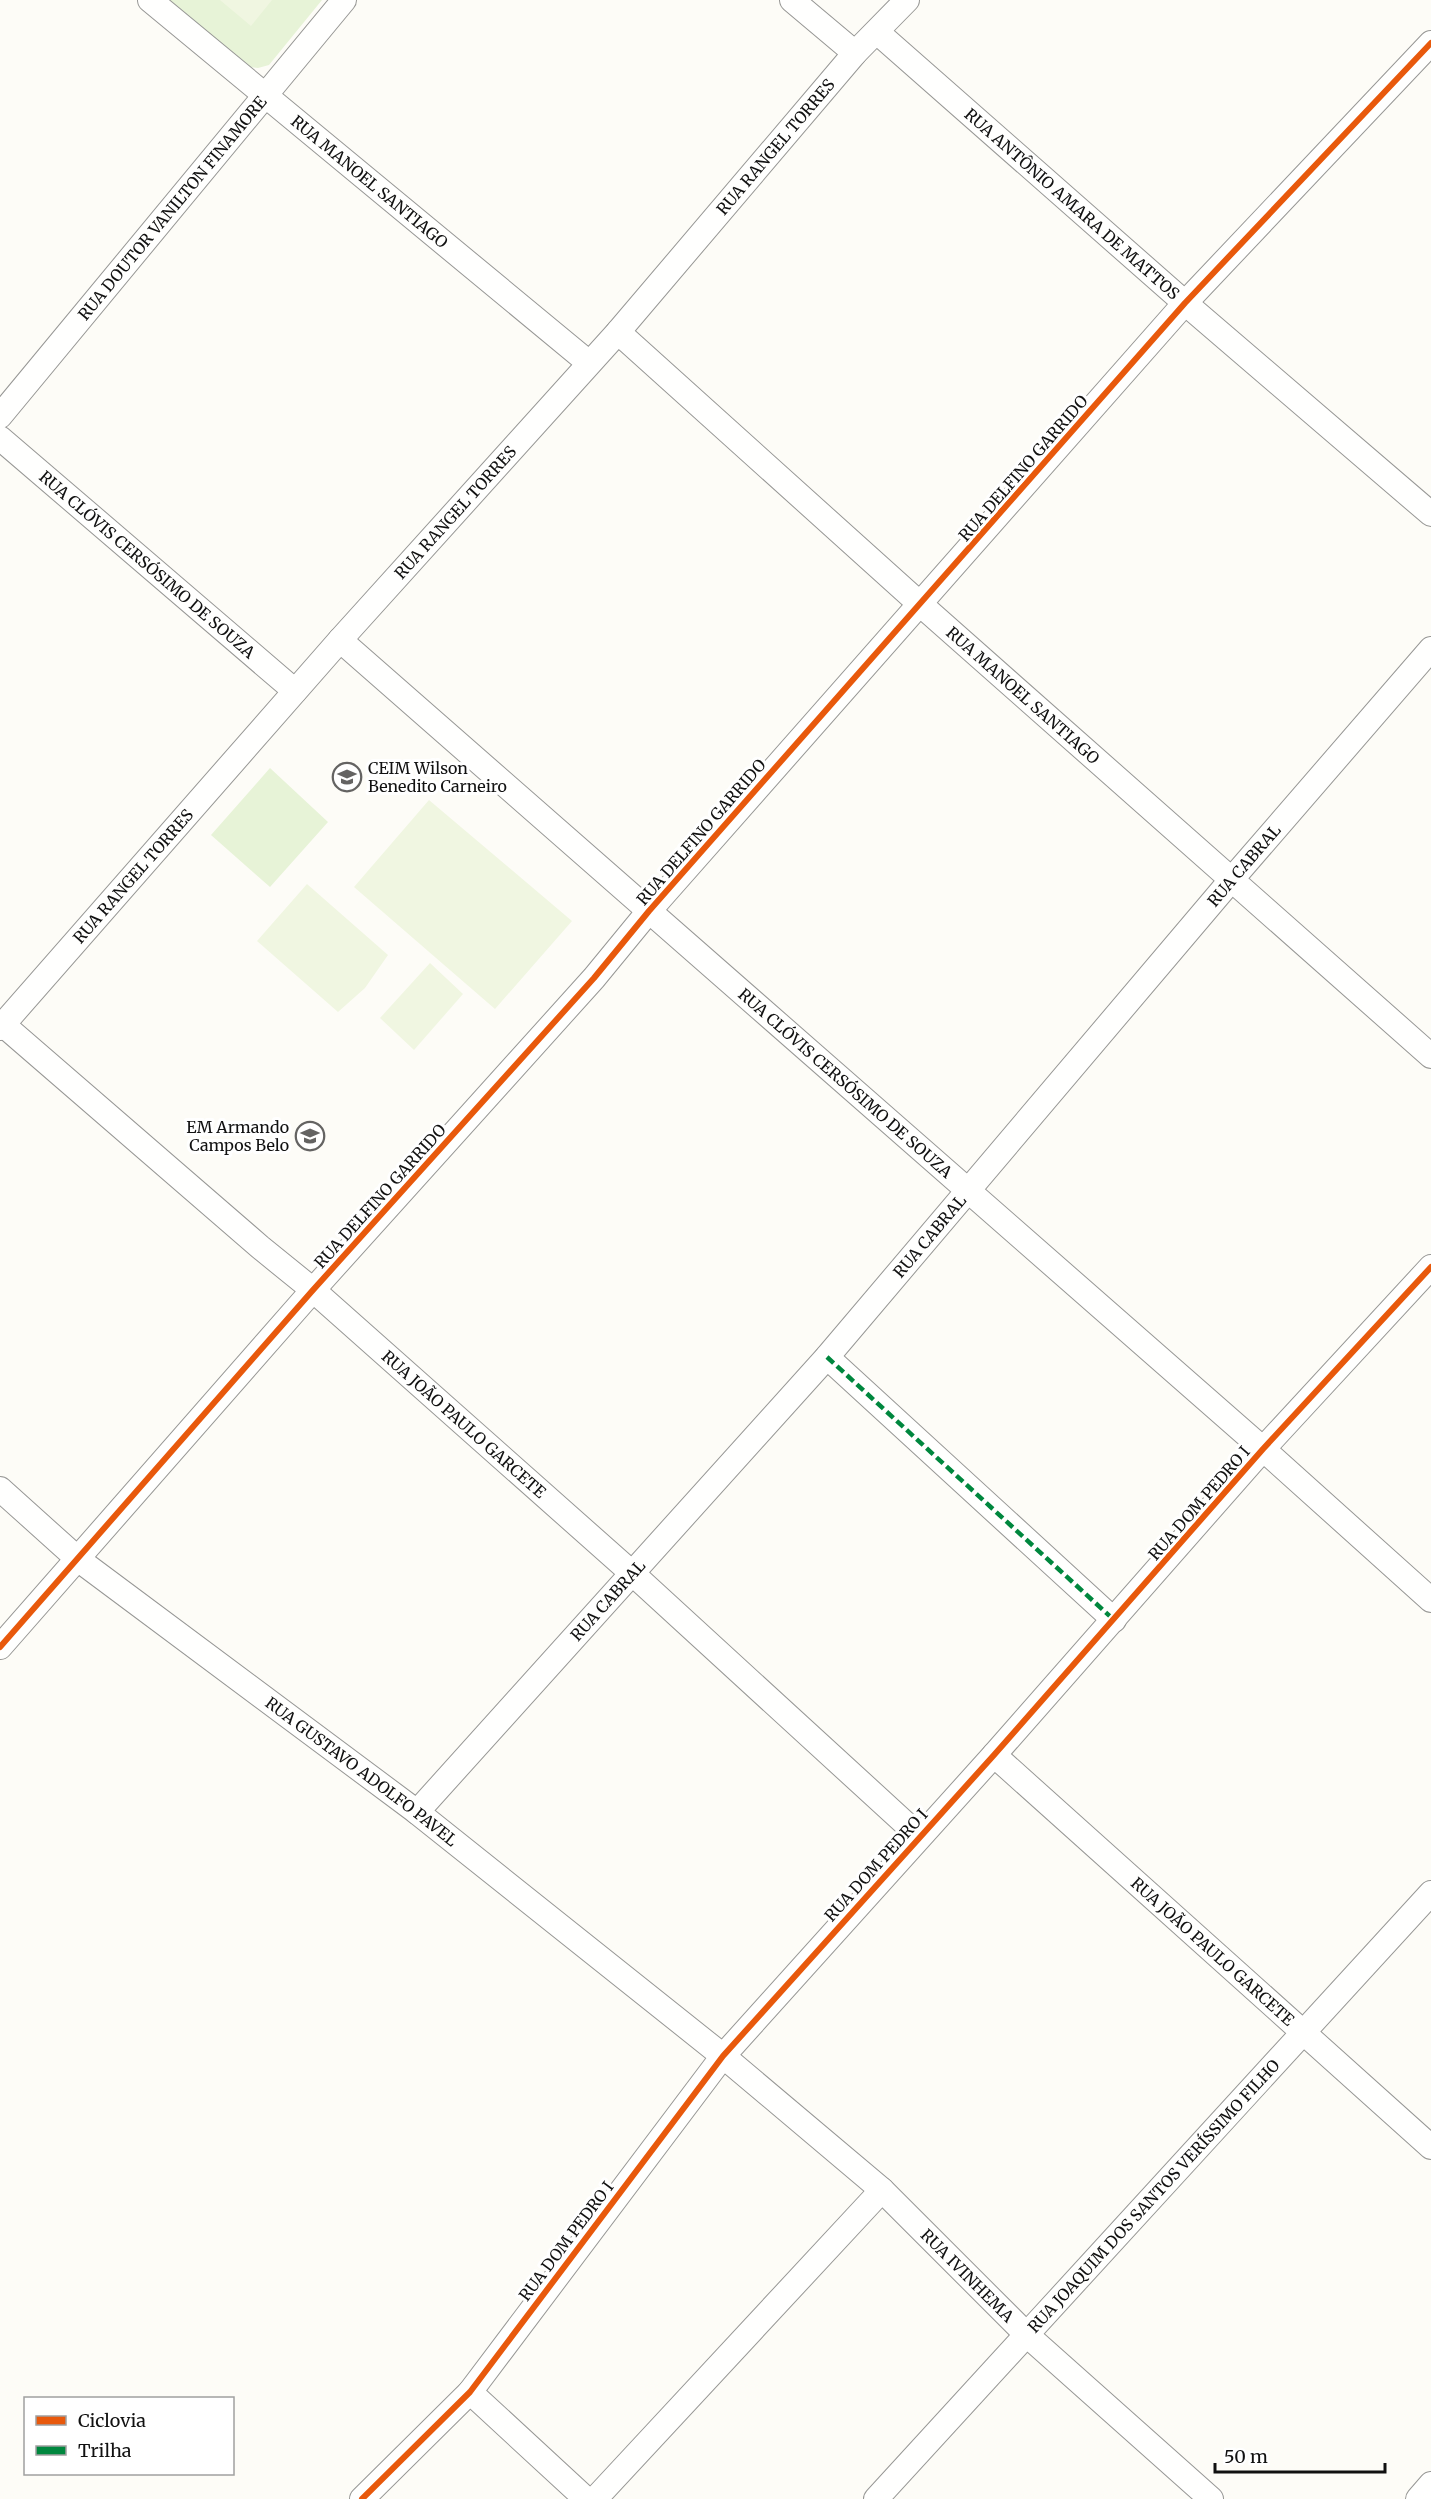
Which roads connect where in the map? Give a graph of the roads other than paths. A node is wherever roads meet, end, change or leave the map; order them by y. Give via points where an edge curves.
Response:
1 (150, 0) edge
2 (344, 0) edge
3 (792, 0) edge
4 (907, 0) edge
5 (877, 32) junction
6 (1431, 43) edge
7 (855, 53) junction
8 (264, 96) junction
9 (1185, 303) junction
10 (618, 332) junction
11 (589, 363) junction
12 (0, 416) edge
13 (0, 438) edge
14 (1431, 514) edge
15 (920, 604) junction
16 (340, 640) junction
17 (1431, 648) edge
18 (295, 691) junction
19 (1232, 879) junction
20 (649, 911) junction
21 (1, 1025) edge
22 (1431, 1056) edge
23 (968, 1190) junction
24 (1431, 1267) edge
25 (313, 1290) junction
26 (827, 1357) junction
27 (1263, 1449) junction
28 (0, 1489) edge
29 (79, 1560) junction
30 (633, 1574) junction
31 (1431, 1600) edge
32 (1114, 1620) junction
33 (0, 1647) edge
34 (994, 1755) junction
35 (417, 1812) junction
36 (920, 1836) junction
37 (1431, 1893) edge
38 (1305, 2033) junction
39 (723, 2056) junction
40 (1431, 2147) edge
41 (882, 2190) junction
42 (1028, 2336) junction
43 (470, 2392) junction
44 (1431, 2484) edge
45 (362, 2499) edge
46 (586, 2499) edge
47 (595, 2499) edge
48 (876, 2499) edge
49 (1211, 2499) edge
50 (1418, 2499) edge

1 - 8 street, RUA MANOEL SANTIAGO
2 - 8 street, RUA DOUTOR VANILTON FINAMORE
3 - 7 street
4 - 5 street, RUA RANGEL TORRES
5 - 7 street, RUA RANGEL TORRES
5 - 9 street, RUA ANTÔNIO AMARA DE MATTOS
6 - 9 street, RUA DELFINO GARRIDO
7 - 10 street, RUA RANGEL TORRES
8 - 11 street, RUA MANOEL SANTIAGO
8 - 12 street, RUA DOUTOR VANILTON FINAMORE
9 - 14 street, RUA ANTÔNIO AMARA DE MATTOS
9 - 15 street, RUA DELFINO GARRIDO
10 - 11 street, RUA RANGEL TORRES
10 - 15 street, RUA MANOEL SANTIAGO
11 - 16 street, RUA RANGEL TORRES
13 - 18 street, RUA CLÓVIS CERSÓSIMO DE SOUZA
15 - 19 street, RUA MANOEL SANTIAGO
15 - 20 street, RUA DELFINO GARRIDO
16 - 18 street, RUA RANGEL TORRES
16 - 20 street, RUA CLÓVIS CERSÓSIMO DE SOUZA
17 - 19 street, RUA CABRAL
18 - 21 street, RUA RANGEL TORRES
19 - 22 street, RUA MANOEL SANTIAGO
19 - 23 street, RUA CABRAL
20 - 23 street, RUA CLÓVIS CERSÓSIMO DE SOUZA
20 - 25 street, RUA DELFINO GARRIDO via 594,978
21 - 25 street, RUA JOÃO PAULO GARCETE
23 - 26 street, RUA CABRAL
23 - 27 street, RUA CLÓVIS CERSÓSIMO DE SOUZA
24 - 27 street, RUA DOM PEDRO I
25 - 29 street, RUA DELFINO GARRIDO
25 - 30 street, RUA JOÃO PAULO GARCETE
26 - 30 street, RUA CABRAL
26 - 32 street
27 - 31 street, RUA CLÓVIS CERSÓSIMO DE SOUZA
27 - 32 street, RUA DOM PEDRO I
28 - 29 street, RUA GUSTAVO ADOLFO PAVEL
29 - 33 street, RUA DELFINO GARRIDO
29 - 35 street, RUA GUSTAVO ADOLFO PAVEL
30 - 35 street, RUA CABRAL
30 - 36 street, RUA JOÃO PAULO GARCETE
32 - 34 street, RUA DOM PEDRO I
34 - 36 street, RUA DOM PEDRO I
34 - 38 street, RUA JOÃO PAULO GARCETE
35 - 39 street, RUA GUSTAVO ADOLFO PAVEL
36 - 39 street, RUA DOM PEDRO I
37 - 38 street, RUA JOAQUIM DOS SANTOS VERÍSSIMO FILHO
38 - 40 street, RUA JOÃO PAULO GARCETE
38 - 42 street, RUA JOAQUIM DOS SANTOS VERÍSSIMO FILHO
39 - 41 street, RUA IVINHEMA
39 - 43 street, RUA DOM PEDRO I
41 - 42 street, RUA IVINHEMA
41 - 47 street
42 - 48 street, RUA JOAQUIM DOS SANTOS VERÍSSIMO FILHO
42 - 49 street, RUA IVINHEMA
43 - 45 street, RUA DOM PEDRO I
43 - 46 street
44 - 50 street

